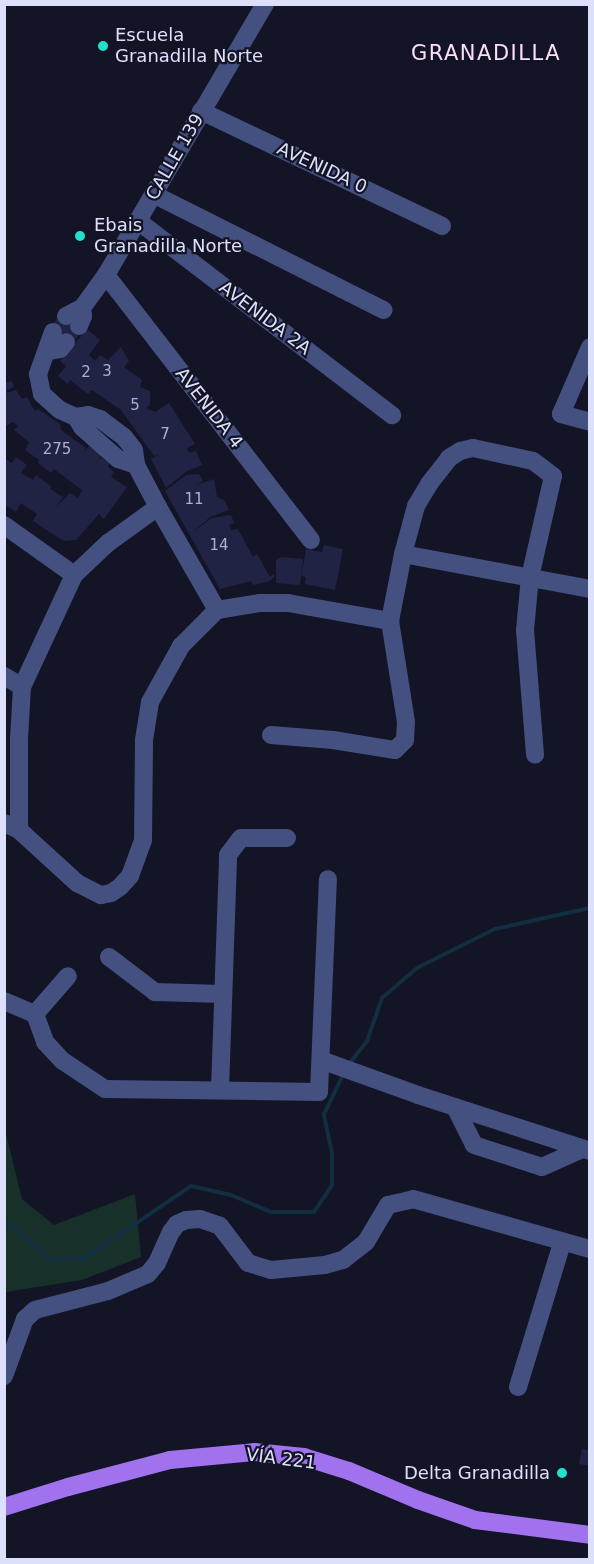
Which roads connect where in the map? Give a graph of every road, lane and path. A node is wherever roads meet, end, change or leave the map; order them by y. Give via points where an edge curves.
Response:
1 (265, 4) edge
2 (201, 111) junction
3 (153, 194) junction
4 (138, 222) junction
5 (442, 226) dead end
6 (106, 275) junction
7 (384, 310) dead end
8 (72, 321) dead end
9 (60, 337) dead end
10 (590, 347) edge
11 (392, 416) dead end
12 (590, 422) edge
13 (158, 507) junction
14 (4, 525) edge
15 (311, 540) dead end
16 (403, 554) junction
17 (74, 576) junction
18 (530, 577) junction
19 (590, 590) edge
20 (217, 610) junction
21 (390, 621) junction
22 (4, 676) edge
23 (22, 687) junction
24 (271, 735) dead end
25 (12, 745) edge
26 (535, 755) dead end
27 (12, 826) edge
28 (286, 838) dead end
29 (328, 879) dead end
30 (110, 957) dead end
31 (68, 976) dead end
32 (223, 994) junction
33 (4, 1001) edge
34 (35, 1014) junction
35 (321, 1060) junction
36 (220, 1089) junction
37 (455, 1107) junction
38 (586, 1150) edge
39 (562, 1243) junction
40 (590, 1249) edge
41 (4, 1376) edge
42 (518, 1387) dead end
43 (4, 1507) edge
44 (590, 1535) edge

1 - 2 street, CALLE 139
2 - 3 street, CALLE 139
2 - 5 street, AVENIDA 0
3 - 4 street, CALLE 139
3 - 7 street
4 - 6 street, CALLE 139
4 - 11 street, AVENIDA 2A
6 - 8 street, CALLE 139 via 82,308 83,316
6 - 15 street, AVENIDA 4
9 - 13 street via 60,349 48,351 38,374 42,394 60,410 76,417 88,415 114,427 134,450 136,465
10 - 12 street via 561,414
13 - 17 street via 108,543
13 - 20 street
14 - 17 street
16 - 18 street
16 - 18 street via 416,506 429,484 449,458 473,448 533,461 553,476
16 - 21 street
17 - 23 street
18 - 19 street
18 - 26 street via 525,630
20 - 21 street via 288,603
20 - 27 street via 181,646 150,702 144,740 143,840 130,876 111,893 101,895 77,883
21 - 24 street via 406,722 405,740 400,746 395,750
22 - 23 street
23 - 25 street
25 - 27 street
28 - 32 street via 241,838 228,855
29 - 35 street
30 - 32 street via 155,992
31 - 34 street
32 - 36 street
33 - 34 street
34 - 36 street via 45,1042 63,1061 105,1089
35 - 36 street via 319,1092
35 - 37 street
37 - 38 street
37 - 38 street via 474,1145 542,1167
39 - 40 street
39 - 41 street via 423,1200 402,1200 384,1208 366,1242 343,1260 271,1270 248,1263 220,1226 200,1219 186,1220 171,1232 158,1263 148,1275 108,1291 35,1310 25,1319
39 - 42 street
43 - 44 main road, VÍA 221 via 170,1460 254,1452 304,1457 475,1520

